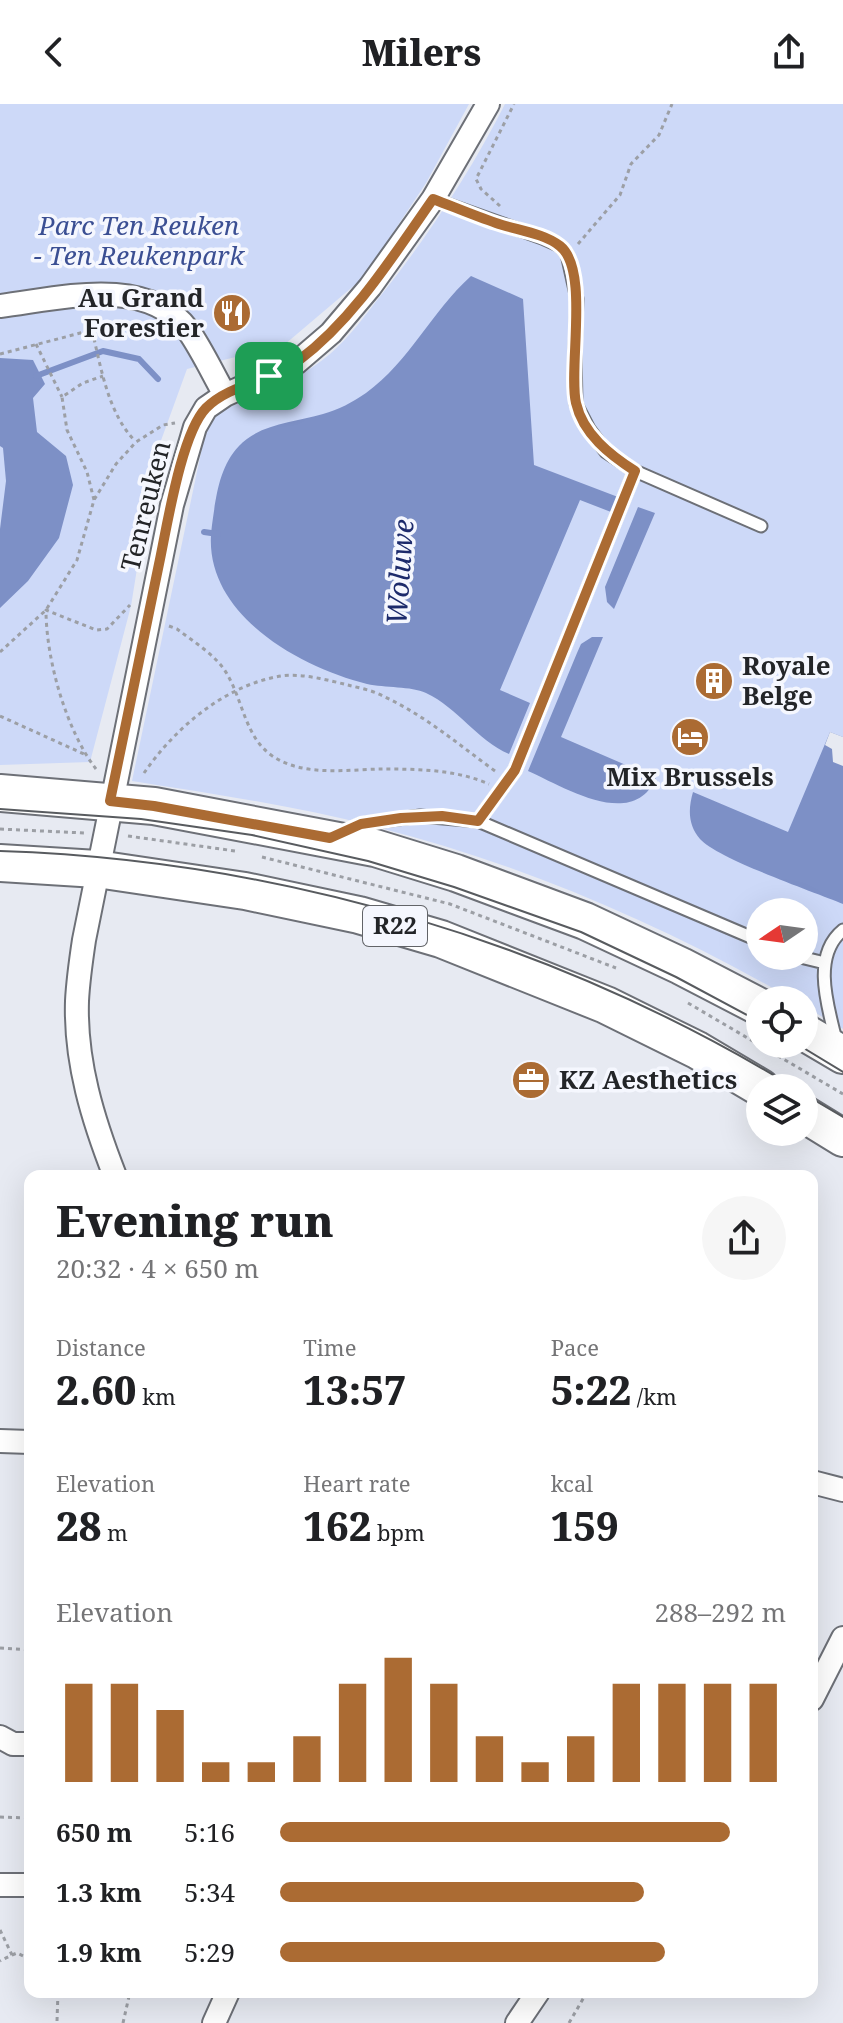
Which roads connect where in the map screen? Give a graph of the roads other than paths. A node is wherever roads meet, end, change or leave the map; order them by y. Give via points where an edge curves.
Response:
1 (488, 104) edge
2 (433, 199) junction
3 (0, 306) edge
4 (225, 395) junction
5 (635, 471) junction
6 (761, 526) dead end
7 (0, 793) edge
8 (102, 819) junction
9 (478, 821) junction
10 (330, 838) junction
11 (0, 863) edge
12 (843, 930) edge
13 (746, 935) edge
14 (818, 961) edge
15 (825, 963) junction
16 (746, 1000) edge
17 (818, 1040) edge
18 (841, 1054) edge
19 (746, 1080) edge
20 (818, 1123) edge
21 (843, 1138) edge
22 (113, 1170) edge
23 (0, 1441) edge
24 (24, 1442) edge
25 (818, 1484) edge
26 (843, 1490) edge
27 (843, 1638) edge
28 (818, 1687) edge
29 (0, 1737) edge
30 (24, 1744) edge
31 (0, 1885) edge
32 (24, 1885) edge
33 (225, 1998) edge
34 (536, 1998) edge
35 (526, 2021) edge
36 (214, 2023) edge

1 - 2 street, Tenreuken
2 - 4 street, Tenreuken via 331,333 296,363
2 - 5 lane via 542,238 567,254 577,299 576,404 606,452
3 - 4 street via 96,296 147,301 187,329
4 - 8 street, Tenreuken via 206,408 185,456
5 - 6 lane
5 - 9 lane via 515,770
7 - 8 main road, R22
8 - 10 main road, R22 via 154,806
8 - 11 main road, R22
8 - 19 main road, R22 via 245,891 441,939 606,1005
8 - 22 street, Tenreuken via 77,1003 82,1067
9 - 10 lane via 401,818 361,824
9 - 13 lane
10 - 16 main road, R22 via 456,873 585,921
12 - 15 lane
14 - 15 lane
15 - 18 lane
17 - 18 main road
20 - 21 main road
23 - 24 street
25 - 26 street
27 - 28 street
29 - 30 street
31 - 32 street
33 - 36 street
34 - 35 street

